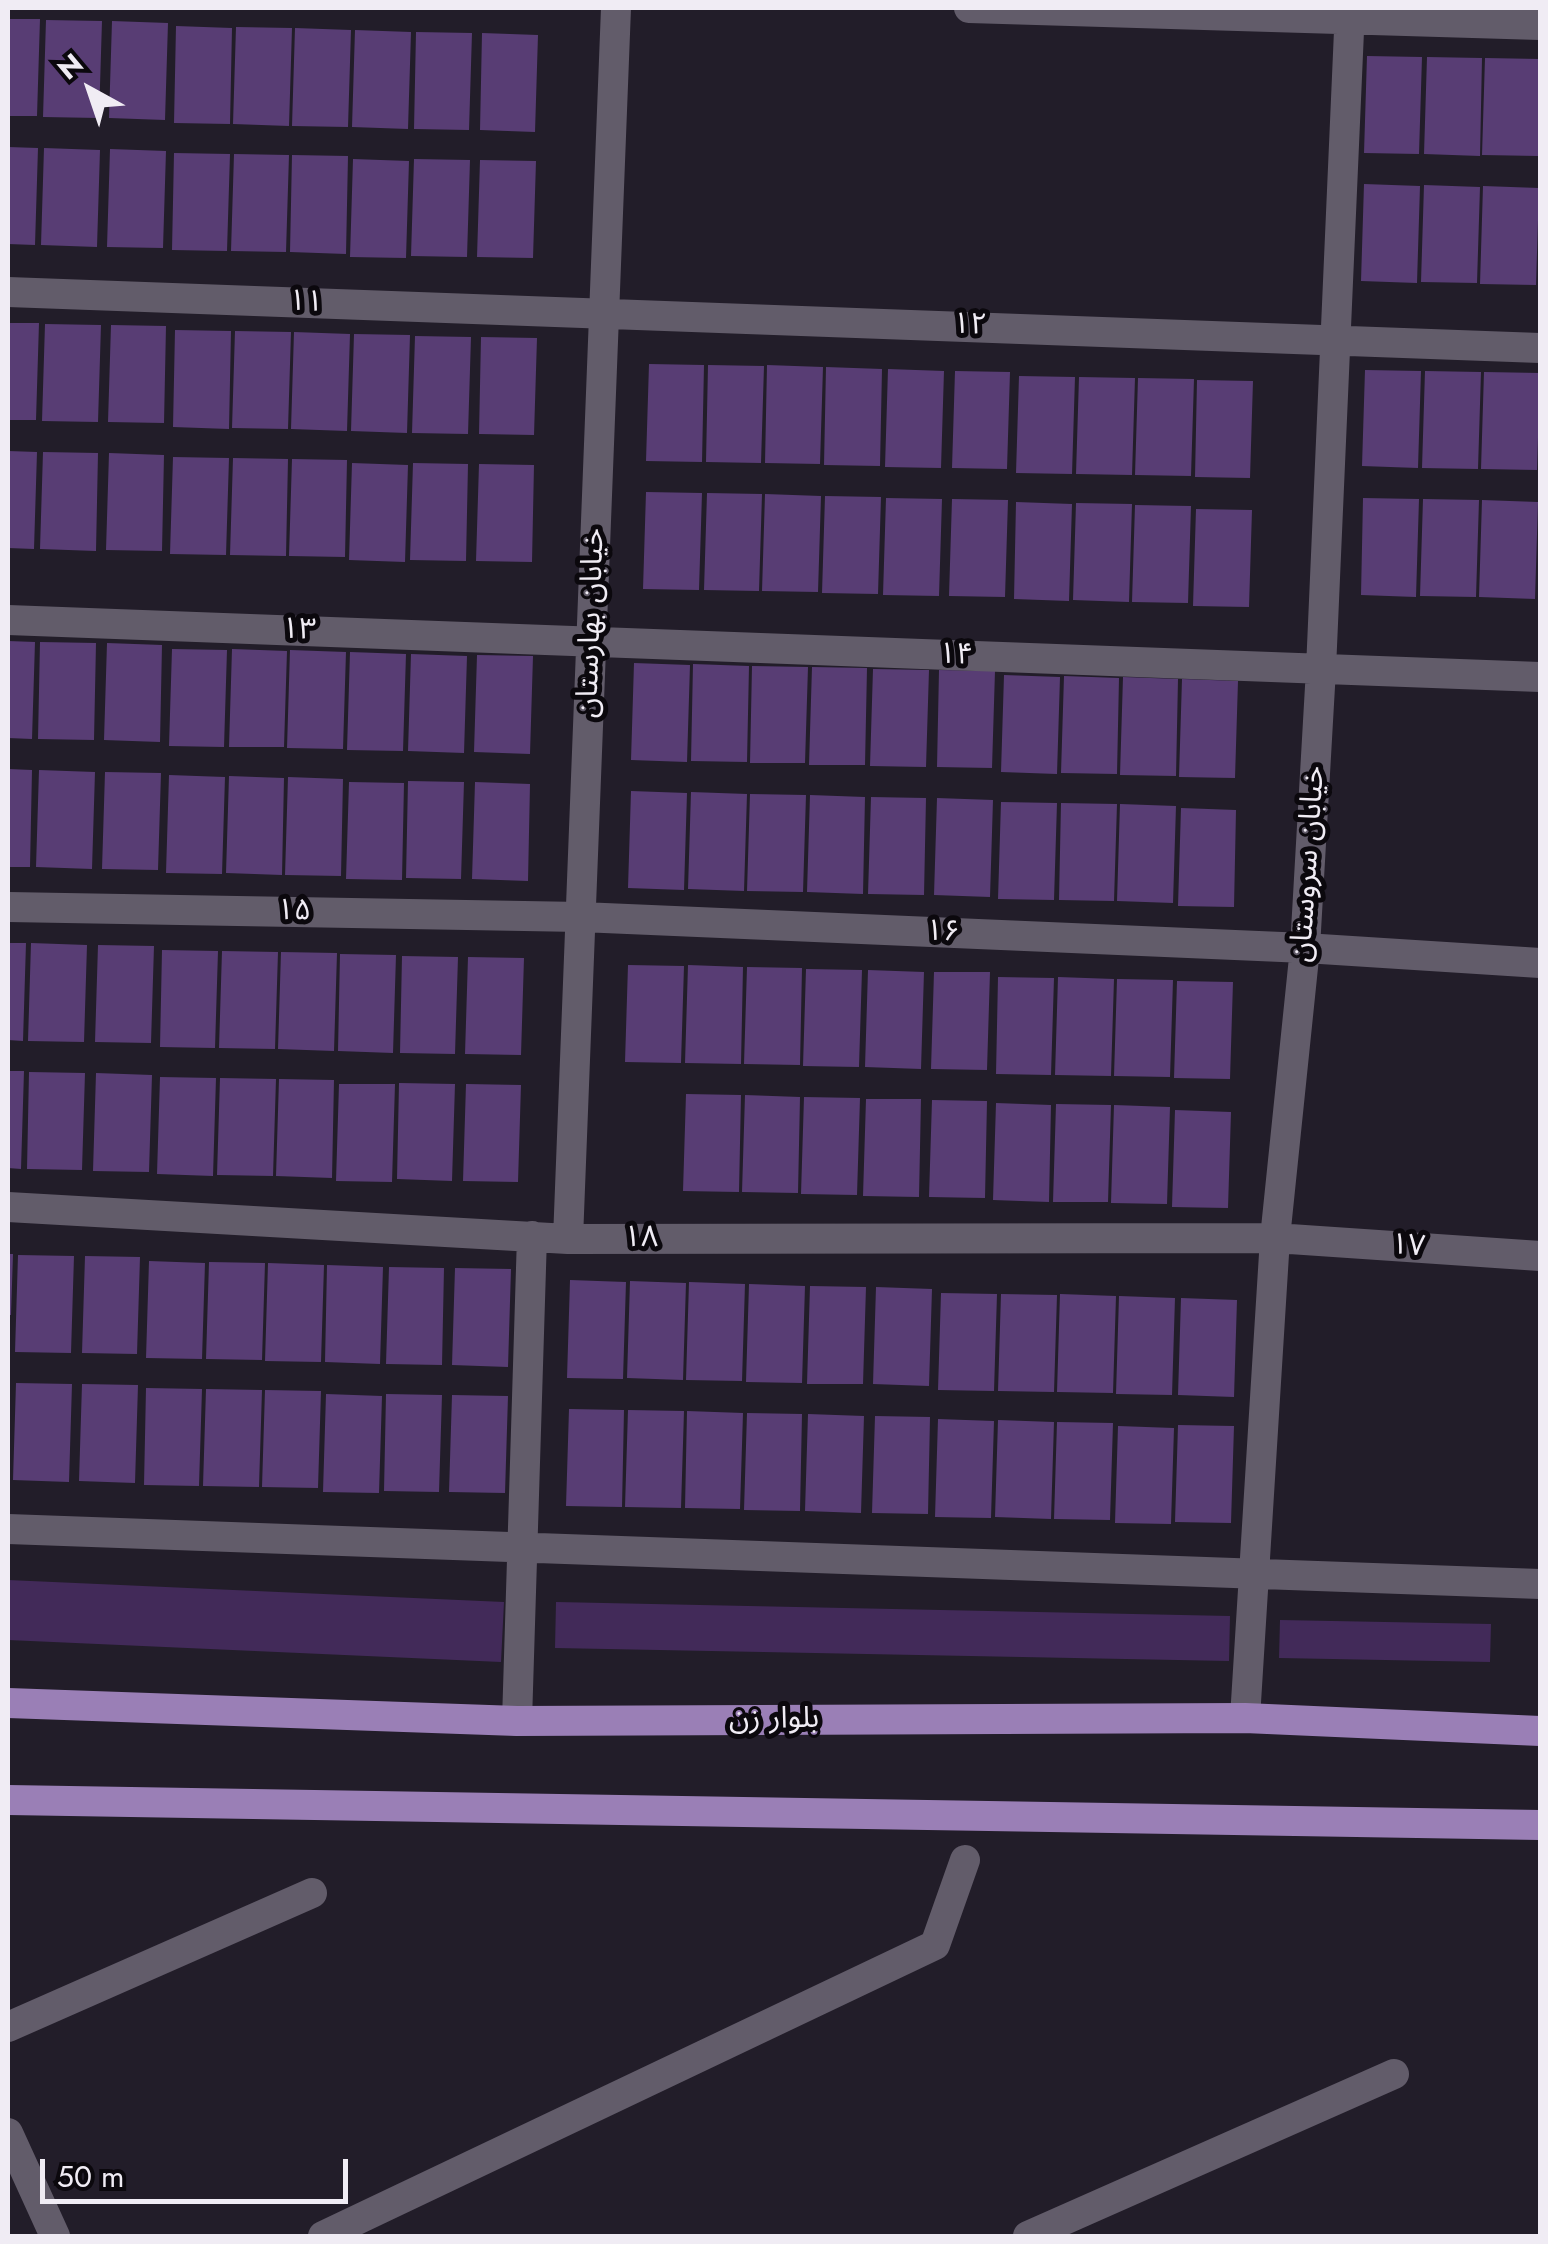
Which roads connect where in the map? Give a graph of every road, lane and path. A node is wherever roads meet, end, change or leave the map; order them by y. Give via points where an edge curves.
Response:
1 (616, 8) edge
2 (969, 8) edge
3 (1350, 14) edge
4 (1540, 25) edge
5 (8, 292) edge
6 (604, 314) junction
7 (1336, 339) junction
8 (1540, 348) edge
9 (8, 620) edge
10 (591, 642) junction
11 (1321, 670) junction
12 (1540, 677) edge
13 (8, 906) edge
14 (580, 917) junction
15 (1305, 948) junction
16 (1540, 963) edge
17 (8, 1206) edge
18 (532, 1236) junction
19 (568, 1238) junction
20 (1275, 1238) junction
21 (1540, 1256) edge
22 (8, 1529) edge
23 (522, 1549) junction
24 (1254, 1574) junction
25 (1540, 1584) edge
26 (8, 1703) edge
27 (1245, 1718) junction
28 (516, 1722) junction
29 (1540, 1731) edge
30 (8, 1800) edge
31 (1540, 1825) edge
32 (964, 1860) dead end
33 (312, 1893) dead end
34 (8, 2026) edge
35 (1394, 2074) dead end
36 (8, 2134) edge
37 (55, 2236) edge
38 (323, 2236) edge
39 (1028, 2236) edge

1 - 6 street, خیابان بهارستان
2 - 3 street
3 - 4 street
3 - 7 street, خیابان سروستان
5 - 6 street, ۱۱
6 - 7 street, ۱۲
6 - 10 street, خیابان بهارستان
7 - 8 street, ۱۲
7 - 11 street, خیابان سروستان
9 - 10 street, ۱۳
10 - 11 street, ۱۴
10 - 14 street, خیابان بهارستان
11 - 12 street
11 - 15 street, خیابان سروستان
13 - 14 street, ۱۵
14 - 15 street, ۱۶
14 - 19 street, خیابان بهارستان
15 - 16 street
15 - 20 street, خیابان سروستان
17 - 18 street, ۱۸
18 - 19 street, ۱۸
18 - 23 street
19 - 20 street, ۱۸
20 - 21 street, ۱۷
20 - 24 street, خیابان سروستان
22 - 23 street
23 - 24 street
23 - 28 street
24 - 25 street
24 - 27 street, خیابان سروستان
26 - 28 main road, بلوار زن
27 - 28 main road, بلوار زن
27 - 29 main road, بلوار زن
30 - 31 main road
32 - 38 street via 935,1945
33 - 34 street
35 - 39 street
36 - 37 street

